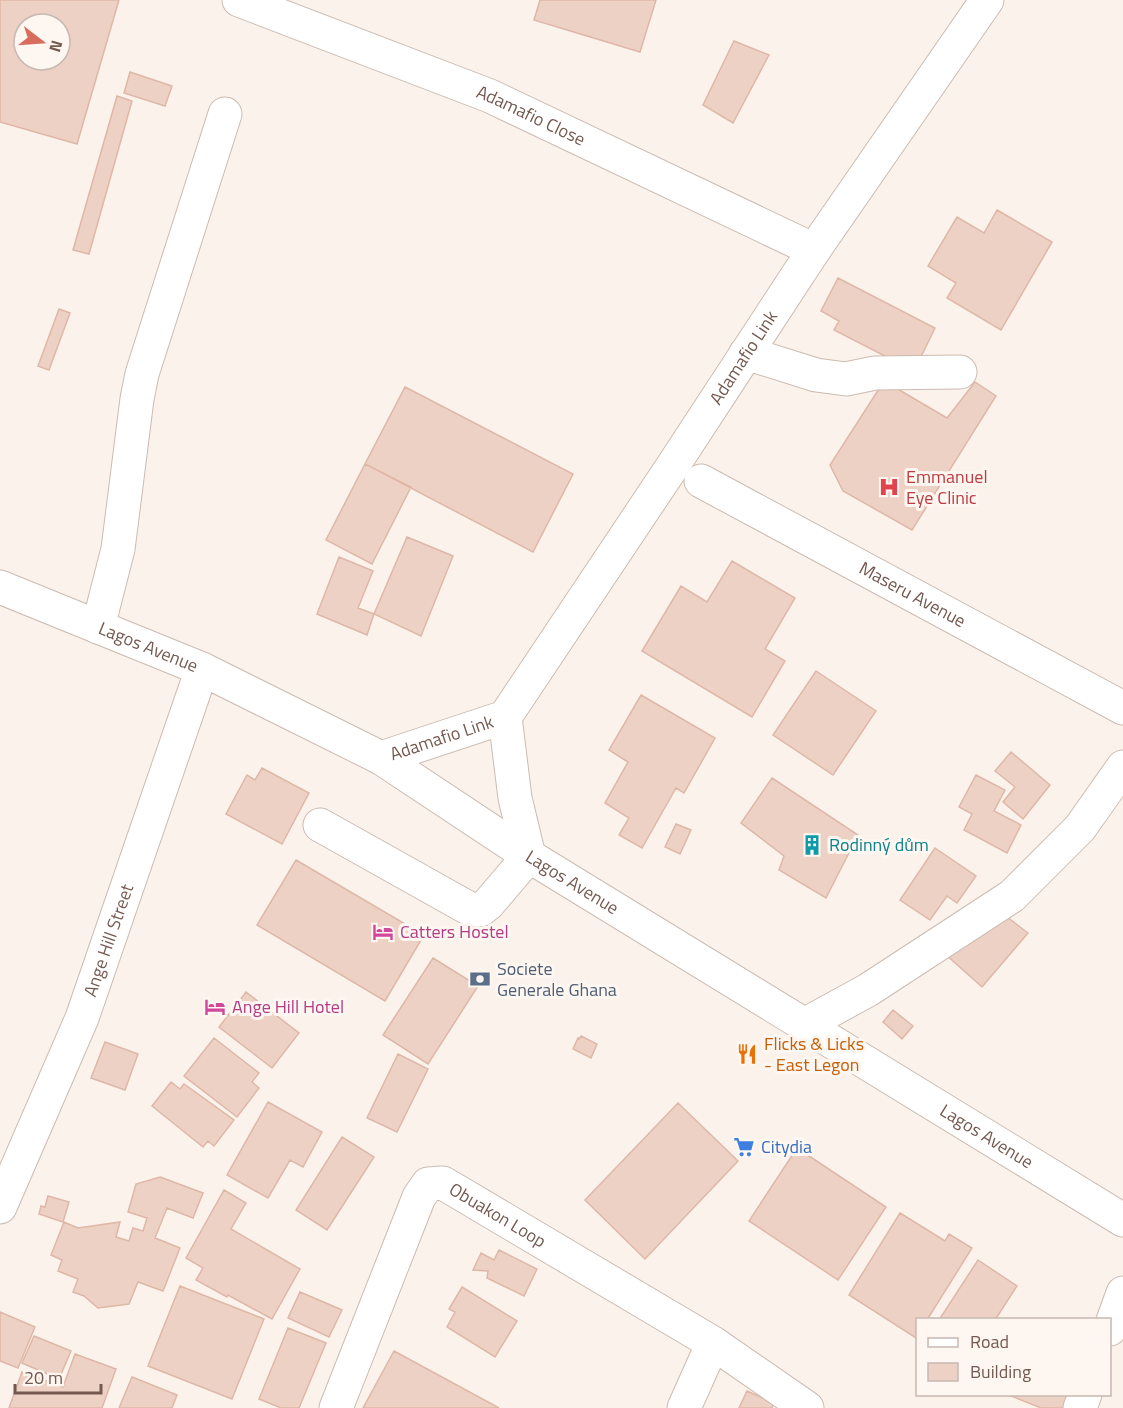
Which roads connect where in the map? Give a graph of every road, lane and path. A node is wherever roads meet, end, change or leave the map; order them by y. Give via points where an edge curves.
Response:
1 (239, 0) edge
2 (987, 0) edge
3 (225, 114) dead end
4 (814, 250) junction
5 (746, 353) junction
6 (960, 372) dead end
7 (702, 481) dead end
8 (0, 587) edge
9 (98, 627) junction
10 (202, 669) junction
11 (1123, 708) edge
12 (504, 717) junction
13 (381, 758) junction
14 (1123, 767) edge
15 (320, 825) dead end
16 (529, 856) junction
17 (804, 1025) junction
18 (0, 1208) edge
19 (1123, 1220) edge
20 (1123, 1293) edge
21 (1111, 1326) edge
22 (713, 1343) junction
23 (336, 1408) edge
24 (684, 1408) edge
25 (807, 1408) edge

1 - 4 street, Adamafio Close via 490,96
2 - 4 street, Adamafio Link
3 - 9 street via 142,374 118,549
4 - 5 street, Adamafio Link
5 - 6 street via 816,375 846,379 875,373
5 - 12 street, Adamafio Link
7 - 11 street, Maseru Avenue
8 - 9 street, Lagos Avenue
9 - 10 street, Lagos Avenue
10 - 13 street, Lagos Avenue
10 - 18 street, Ange Hill Street via 82,1018
12 - 13 street, Adamafio Link
12 - 16 street, Adamafio Link via 515,798
13 - 16 street, Lagos Avenue
14 - 17 street via 1080,828 1012,896 868,990
15 - 16 street via 470,909 480,910 488,904
16 - 17 street, Lagos Avenue
17 - 19 street, Lagos Avenue
20 - 21 street
22 - 23 street, Obuakon Loop via 442,1183 428,1184 419,1197
22 - 24 street
22 - 25 street

